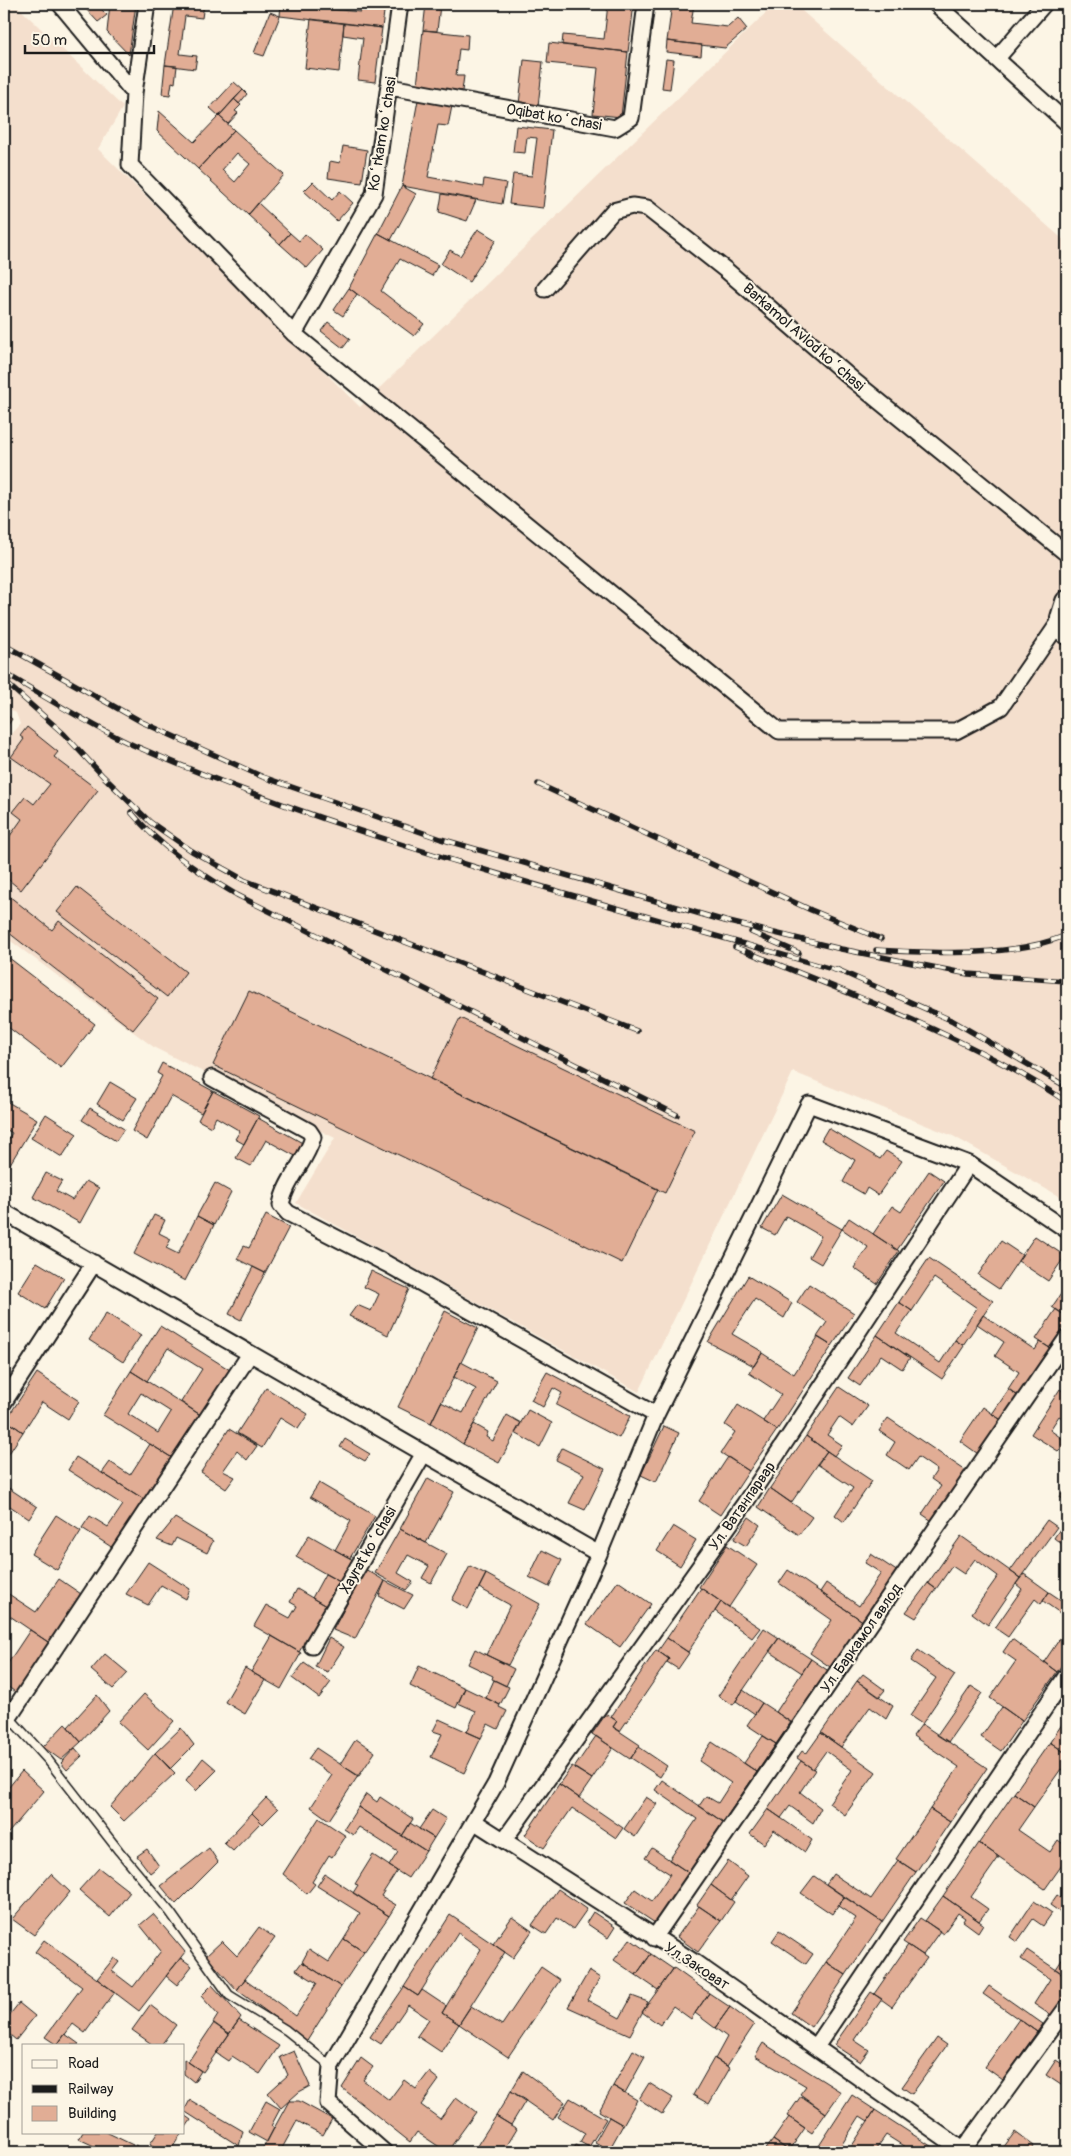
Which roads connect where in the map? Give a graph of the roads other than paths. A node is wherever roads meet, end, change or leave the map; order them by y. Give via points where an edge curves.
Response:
1 (60, 4) edge
2 (147, 4) edge
3 (400, 4) edge
4 (646, 4) edge
5 (936, 4) edge
6 (1044, 4) edge
7 (997, 58) junction
8 (390, 87) junction
9 (134, 93) junction
10 (1067, 123) edge
11 (545, 289) dead end
12 (294, 334) junction
13 (1067, 554) edge
14 (1065, 618) edge
15 (212, 1078) dead end
16 (969, 1164) junction
17 (4, 1212) edge
18 (1067, 1230) edge
19 (94, 1263) junction
20 (1067, 1338) edge
21 (250, 1354) junction
22 (4, 1402) edge
23 (656, 1416) junction
24 (424, 1453) junction
25 (599, 1554) junction
26 (312, 1646) dead end
27 (1067, 1675) edge
28 (7, 1721) edge
29 (475, 1822) junction
30 (504, 1840) junction
31 (654, 1938) junction
32 (1067, 2007) edge
33 (816, 2047) junction
34 (331, 2066) junction
35 (964, 2151) edge
36 (384, 2152) edge

1 - 9 street
2 - 9 street
3 - 8 street, Koʻrkam koʻchasi
4 - 8 street, Oqibat koʻchasi via 631,118 615,128
5 - 7 street
6 - 7 street
7 - 10 street
8 - 12 street, Koʻrkam koʻchasi via 374,194
9 - 12 street via 130,165
11 - 13 street, Barkamol Аvlod koʻchasi via 614,212 632,206 647,208
12 - 14 street via 779,731 956,731 1001,707
15 - 23 street via 309,1131 313,1137 309,1152 283,1194 282,1205 288,1213 387,1264
16 - 18 street
16 - 23 street via 809,1104
16 - 30 street, Ул. Ватанпарвар via 745,1503
17 - 19 street
19 - 21 street
19 - 22 street
20 - 31 street, Ул. Баркамол авлод
21 - 24 street
21 - 28 street
23 - 25 street
24 - 25 street
24 - 26 street, Xayrat koʻchasi
25 - 29 street via 496,1783
27 - 33 street
28 - 34 lane via 48,1760 170,1912 229,1995 286,2030
29 - 30 street, Ул.Заковат
29 - 34 street
30 - 31 street, Ул.Заковат
31 - 33 street, Ул.Заковат
32 - 35 street
33 - 35 street, Ул.Заковат
34 - 36 street via 328,2103

